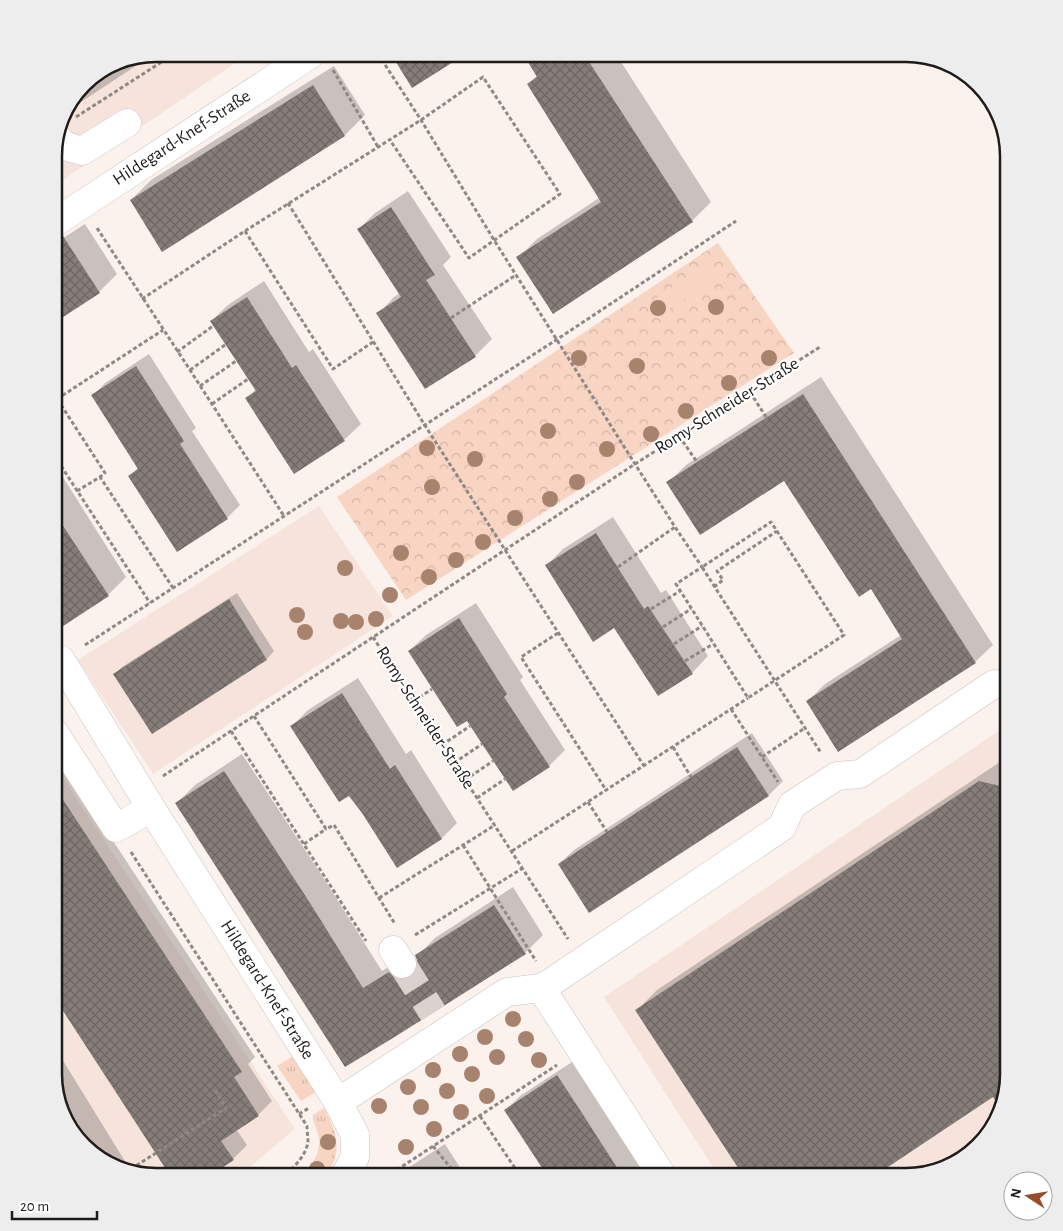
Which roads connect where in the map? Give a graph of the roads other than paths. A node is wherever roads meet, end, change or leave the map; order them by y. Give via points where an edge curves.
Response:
1 (297, 63) edge
2 (127, 123) dead end
3 (64, 139) edge
4 (63, 217) edge
5 (62, 665) edge
6 (994, 684) dead end
7 (62, 745) edge
8 (140, 789) junction
9 (546, 986) junction
10 (338, 1102) junction
11 (349, 1168) edge
12 (658, 1168) edge

1 - 4 street, Hildegard-Knef-Straße
2 - 3 street via 82,151 65,146
5 - 8 street, Hildegard-Knef-Straße
6 - 9 street via 860,774 836,776 792,805 782,827
7 - 8 street via 116,828
8 - 10 street, Hildegard-Knef-Straße
9 - 10 street via 507,992 439,1023
9 - 12 street via 581,1050
10 - 11 street, Hildegard-Knef-Straße via 355,1135 355,1157

